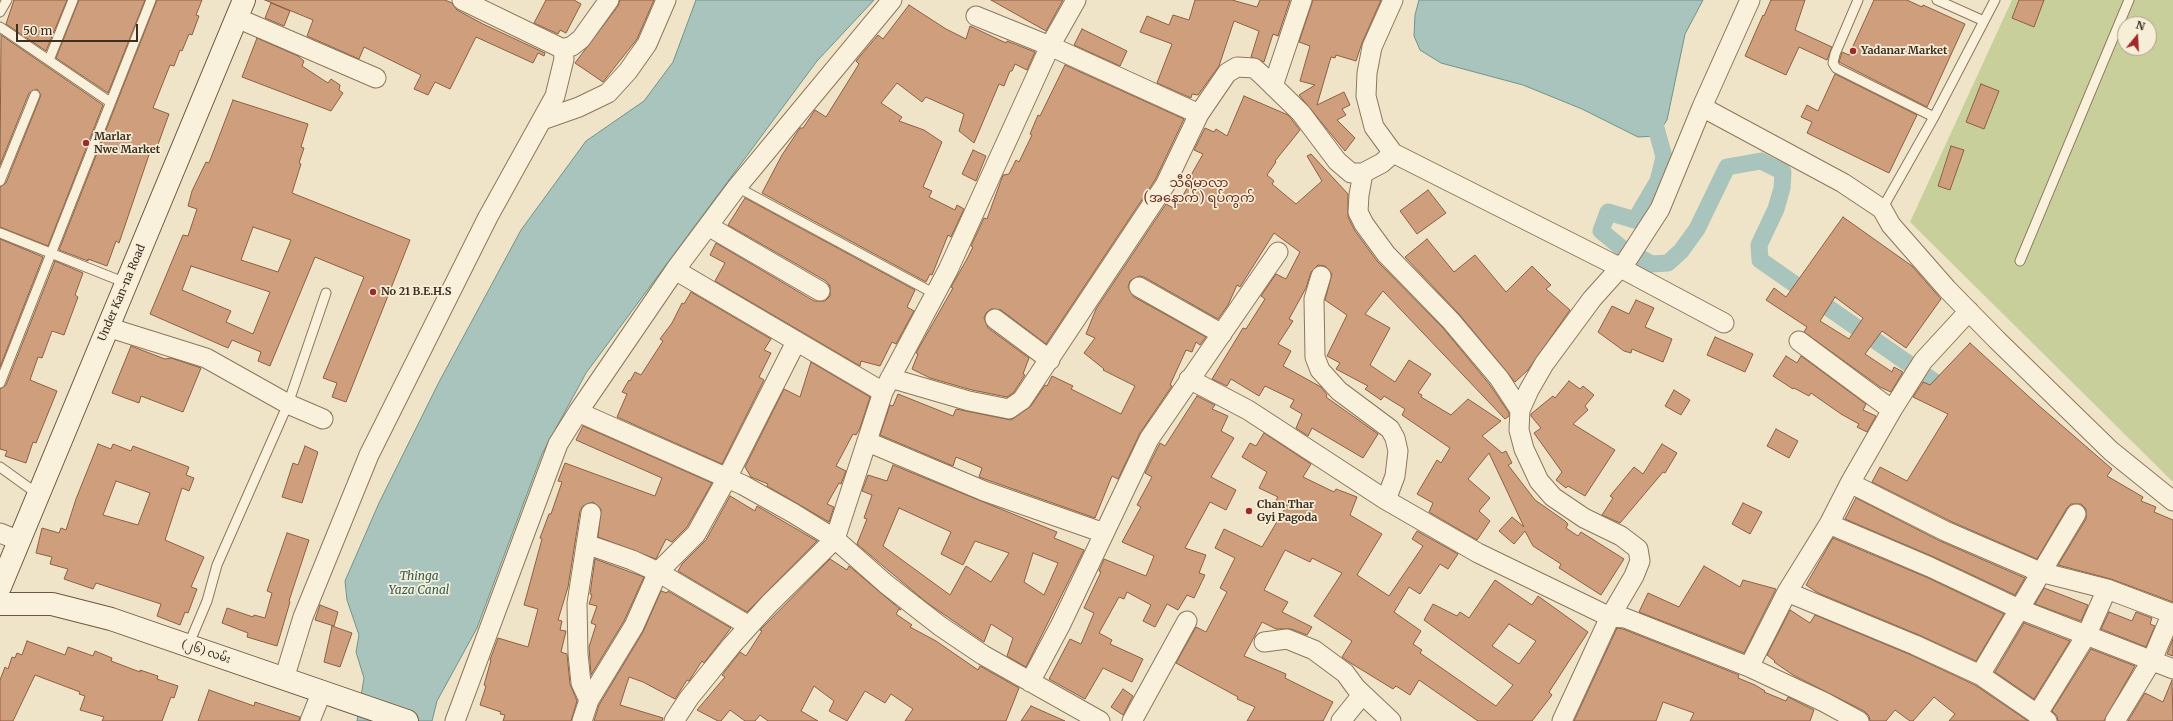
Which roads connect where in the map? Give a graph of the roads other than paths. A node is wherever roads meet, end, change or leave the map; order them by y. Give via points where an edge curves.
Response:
1 (7, 0) edge
2 (73, 0) edge
3 (151, 0) edge
4 (462, 0) edge
5 (609, 0) edge
6 (666, 0) edge
7 (892, 0) edge
8 (1076, 0) edge
9 (1302, 0) edge
10 (1393, 0) edge
11 (1750, 0) edge
12 (1858, 0) edge
13 (1937, 0) edge
14 (1995, 0) edge
15 (2129, 0) edge
16 (241, 9) edge
17 (0, 12) edge
18 (976, 16) dead end
19 (1984, 21) junction
20 (0, 27) edge
21 (1050, 46) junction
22 (563, 49) junction
23 (49, 60) junction
24 (376, 78) dead end
25 (1273, 86) junction
26 (35, 95) dead end
27 (110, 102) junction
28 (1702, 107) junction
29 (1199, 114) junction
30 (1934, 116) junction
31 (542, 120) junction
32 (1393, 153) junction
33 (1363, 173) junction
34 (0, 181) edge
35 (737, 187) junction
36 (1882, 209) junction
37 (708, 226) junction
38 (0, 233) edge
39 (1278, 252) dead end
40 (50, 254) junction
41 (2020, 261) dead end
42 (1624, 264) junction
43 (675, 270) junction
44 (1321, 276) dead end
45 (126, 283) junction
46 (1139, 287) dead end
47 (820, 291) dead end
48 (326, 293) dead end
49 (935, 294) junction
50 (1969, 311) junction
51 (995, 319) dead end
52 (1724, 323) dead end
53 (107, 327) junction
54 (1222, 334) junction
55 (1799, 341) dead end
56 (796, 342) junction
57 (1050, 360) junction
58 (1189, 379) junction
59 (0, 384) edge
60 (886, 385) junction
61 (288, 404) junction
62 (1520, 410) junction
63 (1892, 410) junction
64 (578, 412) junction
65 (323, 419) dead end
66 (868, 442) junction
67 (0, 467) edge
68 (727, 478) junction
69 (1850, 483) junction
70 (39, 495) junction
71 (1386, 500) junction
72 (2173, 501) edge
73 (591, 512) dead end
74 (2076, 514) dead end
75 (1829, 524) junction
76 (1104, 533) junction
77 (0, 534) edge
78 (836, 539) junction
79 (20, 541) junction
80 (586, 544) junction
81 (658, 572) junction
82 (2040, 572) junction
83 (0, 586) edge
84 (2107, 589) junction
85 (1788, 592) junction
86 (0, 604) edge
87 (2019, 609) junction
88 (2172, 613) edge
89 (1610, 617) junction
90 (1187, 621) dead end
91 (749, 626) junction
92 (2087, 634) junction
93 (1264, 642) dead end
94 (188, 646) junction
95 (2152, 660) junction
96 (1749, 667) junction
97 (2173, 669) edge
98 (1980, 675) junction
99 (284, 679) junction
100 (1030, 682) junction
101 (331, 694) junction
102 (1362, 695) junction
103 (589, 700) junction
104 (2042, 718) edge
105 (1851, 719) edge
106 (310, 721) edge
107 (407, 721) edge
108 (455, 721) edge
109 (582, 721) edge
110 (674, 721) edge
111 (1100, 721) edge
112 (1132, 721) edge
113 (1341, 721) edge
114 (1391, 721) edge
115 (1562, 721) edge
116 (2115, 721) edge

1 - 17 lane
2 - 23 lane
3 - 27 lane
4 - 22 street
5 - 22 street via 581,39
6 - 31 street via 647,44 608,93
7 - 35 street
8 - 21 street
9 - 25 street
10 - 32 street via 1372,47 1366,96 1374,127
11 - 28 street
12 - 30 lane via 1835,54 1833,63 1836,68
13 - 19 lane
14 - 19 lane
15 - 41 lane
16 - 24 street
16 - 45 street, Under Kan-na Road
18 - 21 street
19 - 30 lane
20 - 23 lane
21 - 29 street
21 - 49 street
22 - 31 street via 564,59 559,83
23 - 27 lane
25 - 29 street via 1254,68 1237,67 1227,73
25 - 33 street via 1301,113 1337,161 1351,173
26 - 34 lane
27 - 40 lane
28 - 36 street via 1843,183
28 - 42 street via 1666,198
29 - 57 street via 1165,185
30 - 36 lane
31 - 99 street via 488,217 369,455 303,617
32 - 33 street via 1382,163
32 - 42 street
33 - 62 street via 1358,212 1364,224 1386,254 1450,321 1499,378
35 - 37 street
35 - 49 lane
36 - 50 street via 1891,225
37 - 43 street
37 - 47 street
38 - 40 lane
39 - 54 street
40 - 45 lane
40 - 59 lane
42 - 52 street
42 - 62 street via 1592,299 1544,364
43 - 56 street
43 - 64 street
44 - 71 street via 1314,299 1315,357 1320,370 1339,391 1390,430 1395,438 1398,451 1395,476
45 - 53 street, Under Kan-na Road
46 - 54 street
48 - 61 lane
49 - 60 street
50 - 63 street via 1922,361
50 - 72 street via 2081,423
51 - 57 street
53 - 61 street via 206,358
53 - 70 street, Under Kan-na Road
54 - 58 street
55 - 63 street
56 - 60 street
56 - 68 street
57 - 60 street via 1022,400 1009,409
58 - 71 street via 1248,410
58 - 76 street via 1149,439
60 - 66 street
61 - 65 street
61 - 94 lane via 217,565
62 - 89 street via 1519,430 1524,449 1539,481 1553,497 1584,518 1621,536 1638,549 1640,561 1634,576
63 - 69 street
64 - 68 street
64 - 108 street via 558,444
66 - 76 street via 984,491
66 - 78 street
67 - 70 lane
68 - 78 street via 744,485
68 - 81 street via 696,534
69 - 75 street
69 - 82 street via 1945,531
70 - 79 street, Under Kan-na Road
71 - 89 street via 1478,553
73 - 80 street
74 - 82 street
75 - 85 street
75 - 87 street
76 - 100 street via 1062,624
77 - 79 street
78 - 91 street
78 - 100 street via 886,584 940,626
79 - 83 street, Under Kan-na Road
80 - 81 street
80 - 103 street via 578,603 578,654 581,683
81 - 91 street
81 - 103 street via 634,626
82 - 84 street
82 - 87 street
84 - 88 street
84 - 92 street
85 - 96 street
85 - 98 street
86 - 94 street, (၂၆) လမ်း via 52,604 75,609
87 - 92 street
87 - 98 street
88 - 95 street
89 - 96 street via 1625,618
89 - 115 street
90 - 112 street
91 - 110 street via 689,698
92 - 95 street
92 - 104 street
93 - 102 street via 1287,639 1314,650 1341,670
94 - 99 street, (၂၆) လမ်း
95 - 97 street
95 - 116 street
96 - 105 street
98 - 104 street
99 - 101 street, (၂၆) လမ်း
100 - 111 street
101 - 106 street
101 - 107 street, (၂၆) လမ်း
102 - 113 street
102 - 114 street
103 - 109 street

